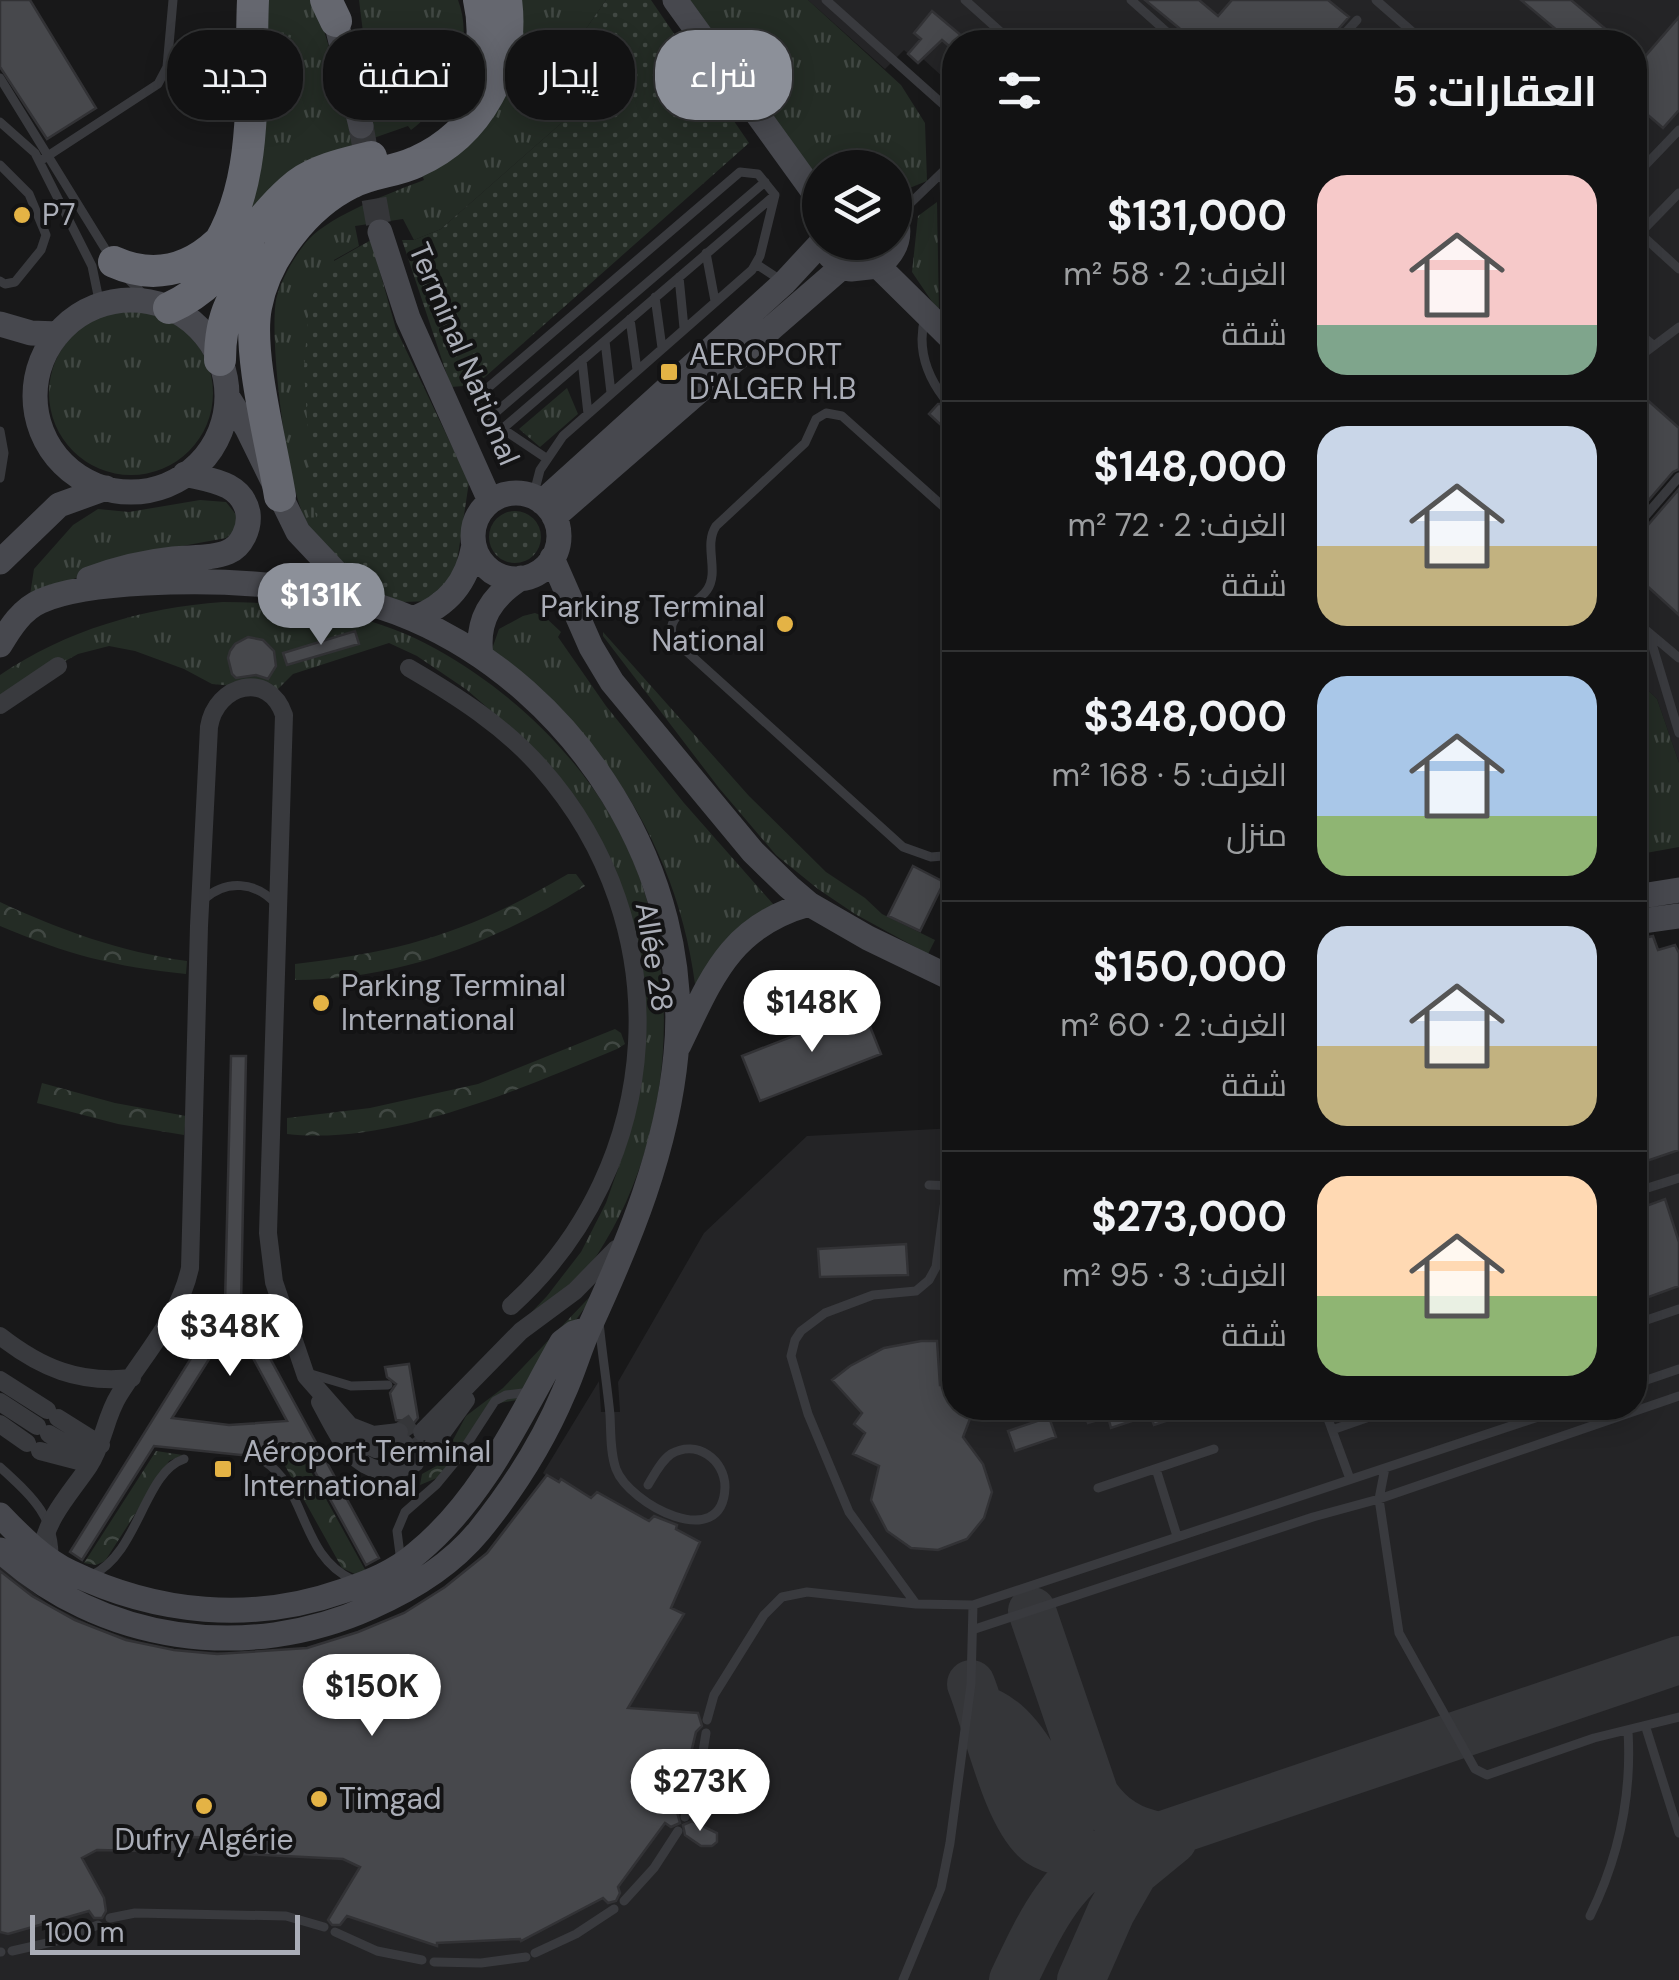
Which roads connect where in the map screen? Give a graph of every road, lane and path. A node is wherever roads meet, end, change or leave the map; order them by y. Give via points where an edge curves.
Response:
1 (173, 0) edge
2 (253, 0) edge
3 (478, 0) edge
4 (506, 0) edge
5 (675, 0) edge
6 (826, 0) edge
7 (1131, 0) edge
8 (1376, 0) edge
9 (972, 2) edge
10 (333, 7) edge
11 (1357, 20) dead end
12 (1000, 30) edge
13 (1165, 30) edge
14 (1348, 30) edge
15 (1410, 30) edge
16 (0, 78) edge
17 (942, 103) edge
18 (0, 122) edge
19 (362, 126) tunnel mouth
20 (1679, 130) edge
21 (44, 158) junction
22 (1647, 163) edge
23 (0, 165) edge
24 (942, 174) edge
25 (802, 175) edge
26 (765, 182) junction
27 (1679, 193) edge
28 (774, 195) junction
29 (912, 201) edge
30 (304, 222) junction
31 (1647, 223) edge
32 (380, 232) tunnel mouth
33 (1647, 239) edge
34 (222, 240) junction
35 (706, 253) junction
36 (805, 260) edge
37 (835, 260) edge
38 (883, 260) edge
39 (114, 262) junction
40 (756, 264) junction
41 (843, 266) junction
42 (878, 266) junction
43 (1679, 269) edge
44 (679, 277) junction
45 (0, 281) edge
46 (784, 283) junction
47 (655, 297) junction
48 (715, 301) junction
49 (100, 305) junction
50 (160, 305) junction
51 (926, 313) junction
52 (630, 319) junction
53 (0, 324) edge
54 (1679, 327) edge
55 (684, 328) junction
56 (942, 329) edge
57 (58, 334) junction
58 (1647, 340) edge
59 (604, 341) junction
60 (1653, 345) junction
61 (662, 348) junction
62 (1647, 350) edge
63 (220, 360) junction
64 (582, 360) junction
65 (637, 370) junction
66 (611, 393) junction
67 (942, 395) edge
68 (227, 396) junction
69 (588, 414) junction
70 (488, 419) junction
71 (501, 430) junction
72 (0, 431) edge
73 (546, 458) junction
74 (185, 474) junction
75 (0, 478) edge
76 (1679, 478) edge
77 (106, 488) junction
78 (280, 496) junction
79 (490, 501) junction
80 (543, 505) junction
81 (942, 505) edge
82 (1647, 514) edge
83 (35, 528) junction
84 (474, 545) junction
85 (552, 558) junction
86 (0, 562) edge
87 (521, 578) junction
88 (0, 580) edge
89 (43, 600) junction
90 (362, 600) junction
91 (413, 618) junction
92 (1649, 634) joint
93 (0, 646) edge
94 (481, 656) junction
95 (1679, 658) edge
96 (58, 666) dead end
97 (409, 668) dead end
98 (0, 706) edge
99 (1679, 733) edge
100 (942, 856) edge
101 (1679, 890) edge
102 (1647, 895) edge
103 (201, 902) junction
104 (810, 904) junction
105 (279, 907) junction
106 (1679, 916) edge
107 (1647, 920) edge
108 (942, 974) edge
109 (677, 1050) junction
110 (1679, 1178) edge
111 (929, 1185) dead end
112 (942, 1185) edge
113 (1647, 1188) edge
114 (641, 1205) junction
115 (942, 1234) edge
116 (511, 1306) dead end
117 (1679, 1309) edge
118 (593, 1320) junction
119 (1647, 1320) edge
120 (0, 1336) edge
121 (505, 1347) junction
122 (1679, 1369) edge
123 (305, 1373) junction
124 (132, 1378) junction
125 (0, 1380) edge
126 (1647, 1380) edge
127 (388, 1385) dead end
128 (0, 1389) edge
129 (533, 1392) junction
130 (1679, 1396) edge
131 (0, 1402) edge
132 (1647, 1407) edge
133 (0, 1414) edge
134 (1328, 1420) edge
135 (1361, 1420) edge
136 (1529, 1420) edge
137 (1607, 1420) edge
138 (0, 1424) edge
139 (43, 1430) junction
140 (1332, 1430) junction
141 (1214, 1449) dead end
142 (95, 1456) junction
143 (184, 1459) dead end
144 (264, 1462) dead end
145 (0, 1468) edge
146 (1385, 1468) junction
147 (1156, 1469) junction
148 (1350, 1480) junction
149 (648, 1485) dead end
150 (1098, 1488) dead end
151 (1379, 1499) junction
152 (0, 1515) edge
153 (49, 1523) junction
154 (1177, 1536) junction
155 (0, 1550) edge
156 (47, 1557) junction
157 (402, 1565) junction
158 (85, 1578) junction
159 (364, 1584) junction
160 (916, 1604) junction
161 (973, 1606) junction
162 (975, 1630) junction
163 (1679, 1717) edge
164 (708, 1720) dead end
165 (1646, 1728) junction
166 (1628, 1731) junction
167 (706, 1733) dead end
168 (685, 1817) dead end
169 (678, 1830) dead end
170 (1679, 1833) edge
171 (624, 1901) dead end
172 (614, 1909) dead end
173 (1590, 1916) dead end
174 (110, 1918) dead end
175 (98, 1925) dead end
176 (324, 1927) dead end
177 (335, 1932) dead end
178 (4, 1951) edge
179 (422, 1960) dead end
180 (434, 1962) dead end
181 (903, 1980) edge

1 - 21 lane via 167,67 158,84
2 - 34 highway via 244,173
3 - 50 highway via 482,50 476,73 446,117 416,142 300,182 224,271 205,287
4 - 30 highway via 499,74 467,125 419,162 339,190
5 - 25 main road
6 - 17 lane
7 - 13 lane
8 - 15 lane
9 - 12 lane
10 - 19 main road
11 - 14 lane
16 - 21 lane
18 - 21 lane
20 - 22 lane
21 - 39 lane
21 - 49 lane via 92,266
23 - 45 lane via 30,194 46,235 15,282
24 - 29 lane
26 - 28 lane
26 - 70 lane
26 - 70 lane via 752,172 734,175 483,392 478,410
27 - 31 lane
28 - 35 lane
28 - 40 lane
30 - 63 highway via 243,282 226,312
30 - 78 highway via 281,247 256,307 254,340
32 - 79 main road, Terminal National via 408,318
33 - 43 lane
34 - 39 highway via 171,270 142,272
34 - 50 highway via 194,277
35 - 44 lane
35 - 48 lane
36 - 46 main road
37 - 41 main road
38 - 42 main road
39 - 50 lane
40 - 46 lane
40 - 48 lane
41 - 42 main road
41 - 80 main road
42 - 51 main road
44 - 47 lane
44 - 55 lane
46 - 80 main road
47 - 52 lane
47 - 61 lane
48 - 55 lane
49 - 50 main road
49 - 57 main road
50 - 63 main road via 200,329
51 - 56 main road
51 - 67 lane via 923,358
52 - 59 lane
52 - 65 lane
53 - 57 main road
54 - 60 lane
55 - 61 lane
57 - 77 main road via 37,377 40,424 65,464
58 - 60 lane
59 - 64 lane
59 - 66 lane
60 - 62 lane
61 - 65 lane
63 - 68 main road
64 - 69 lane
64 - 71 lane
65 - 66 lane
66 - 69 lane
68 - 74 main road via 219,434
68 - 78 main road
69 - 73 lane
70 - 71 lane
71 - 73 lane
72 - 75 lane
73 - 80 lane
74 - 77 main road via 147,490
74 - 89 main road via 222,482 245,504 248,524 239,544 231,551 130,566
76 - 82 lane
77 - 83 main road via 67,500
78 - 90 main road via 310,548
79 - 80 main road via 512,493
79 - 84 main road via 476,520
80 - 85 main road via 558,538
81 - 100 lane via 842,416 826,413 804,443 716,526 708,588 670,630 903,847
83 - 86 main road
83 - 88 street
84 - 87 main road via 496,574
84 - 91 main road via 455,592
85 - 87 main road
85 - 104 main road via 623,698 753,852
87 - 94 main road via 490,605 480,630
89 - 90 main road via 120,586 198,582
89 - 93 main road via 15,622
90 - 91 main road
91 - 94 main road
92 - 95 lane
92 - 99 lane
94 - 109 main road via 562,726 630,826 672,957
96 - 98 street
97 - 116 street, Allée 28 via 497,726 555,784 604,863 632,954 637,1057 621,1136 574,1234
101 - 102 main road
103 - 105 lane via 220,888 244,885
103 - 105 street via 211,716 228,692 248,687 267,692 284,715
103 - 124 street via 190,1268 181,1299
104 - 108 main road
104 - 109 main road via 758,926 730,951
105 - 123 street via 268,1233 274,1282
106 - 107 main road
109 - 114 main road
110 - 113 lane
111 - 112 lane
114 - 118 main road
114 - 121 street via 592,1277
115 - 160 lane via 936,1267 916,1291 873,1296 825,1314 802,1330 791,1356 848,1512
117 - 119 lane
118 - 129 main road via 562,1342
118 - 149 lane via 613,1458 625,1484 672,1517 693,1522 712,1513 725,1484 712,1456 692,1449 664,1460
118 - 155 main road via 548,1426 476,1535 418,1583 342,1620 256,1638 168,1635 77,1604
120 - 124 street via 68,1376
121 - 121 street via 425,1434
122 - 126 lane
123 - 123 street via 350,1426 407,1448 395,1470 381,1470 346,1450
123 - 127 lane via 351,1386
124 - 142 street
125 - 139 street
128 - 139 street
129 - 157 main road via 474,1490 444,1529
129 - 157 lane via 495,1401 456,1461 401,1518
130 - 132 lane
131 - 139 street
133 - 139 street
134 - 140 lane
135 - 140 lane
136 - 146 lane
137 - 151 lane
138 - 139 street
139 - 142 street
139 - 142 street
140 - 148 lane
141 - 147 lane
142 - 153 street
143 - 158 lane via 164,1471 118,1555
144 - 159 lane via 283,1480 325,1561
145 - 153 lane via 38,1501
146 - 148 lane
146 - 151 lane
147 - 150 lane
147 - 154 lane
148 - 154 lane
151 - 162 lane
151 - 166 lane via 1400,1633 1475,1769 1487,1775
152 - 156 main road
153 - 156 street
154 - 161 lane
156 - 158 main road
157 - 159 main road
158 - 159 main road via 151,1602 220,1611 318,1600
160 - 161 lane
160 - 164 lane via 808,1592 782,1597 714,1694
161 - 162 lane
162 - 181 lane via 947,1858
163 - 165 lane
165 - 166 lane
165 - 170 lane
166 - 173 lane via 1623,1826
167 - 168 lane
169 - 171 lane
172 - 180 lane via 531,1955
174 - 176 lane via 286,1916
175 - 178 lane
177 - 179 lane

